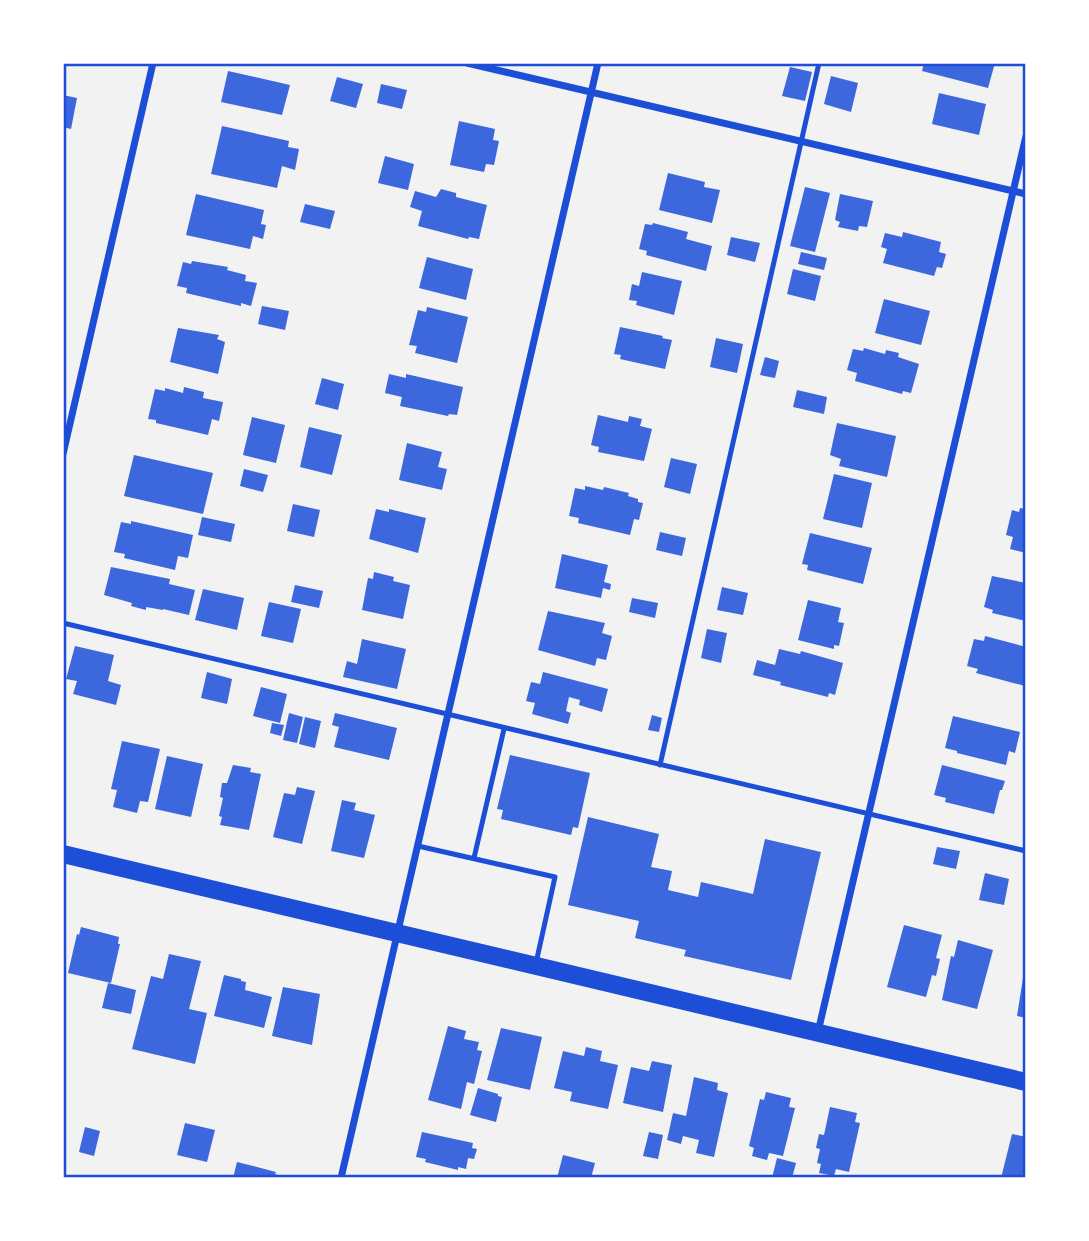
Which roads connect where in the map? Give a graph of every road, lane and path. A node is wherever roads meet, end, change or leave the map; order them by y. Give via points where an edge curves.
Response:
1 (153, 63) edge
2 (467, 63) edge
3 (598, 63) edge
4 (818, 63) edge
5 (591, 92) junction
6 (1026, 136) edge
7 (800, 141) junction
8 (1013, 191) junction
9 (1026, 194) edge
10 (63, 454) edge
11 (63, 623) edge
12 (448, 715) junction
13 (504, 729) junction
14 (660, 765) junction
15 (868, 814) junction
16 (418, 846) junction
17 (1026, 851) edge
18 (63, 854) edge
19 (474, 859) junction
20 (398, 933) junction
21 (536, 966) junction
22 (818, 1033) junction
23 (1026, 1082) edge
24 (341, 1178) edge

1 - 10 street
2 - 5 street
3 - 5 street
4 - 7 lane
5 - 7 street
5 - 12 street
6 - 8 street
7 - 8 street
7 - 14 lane
8 - 9 street
8 - 15 street
11 - 12 lane
12 - 13 lane
12 - 16 street
13 - 14 lane
13 - 19 lane
14 - 15 lane
15 - 17 lane
15 - 22 street
16 - 19 lane
16 - 20 street
18 - 20 main road
19 - 21 lane via 555,877
20 - 21 main road
20 - 24 street
21 - 22 main road
22 - 23 main road

